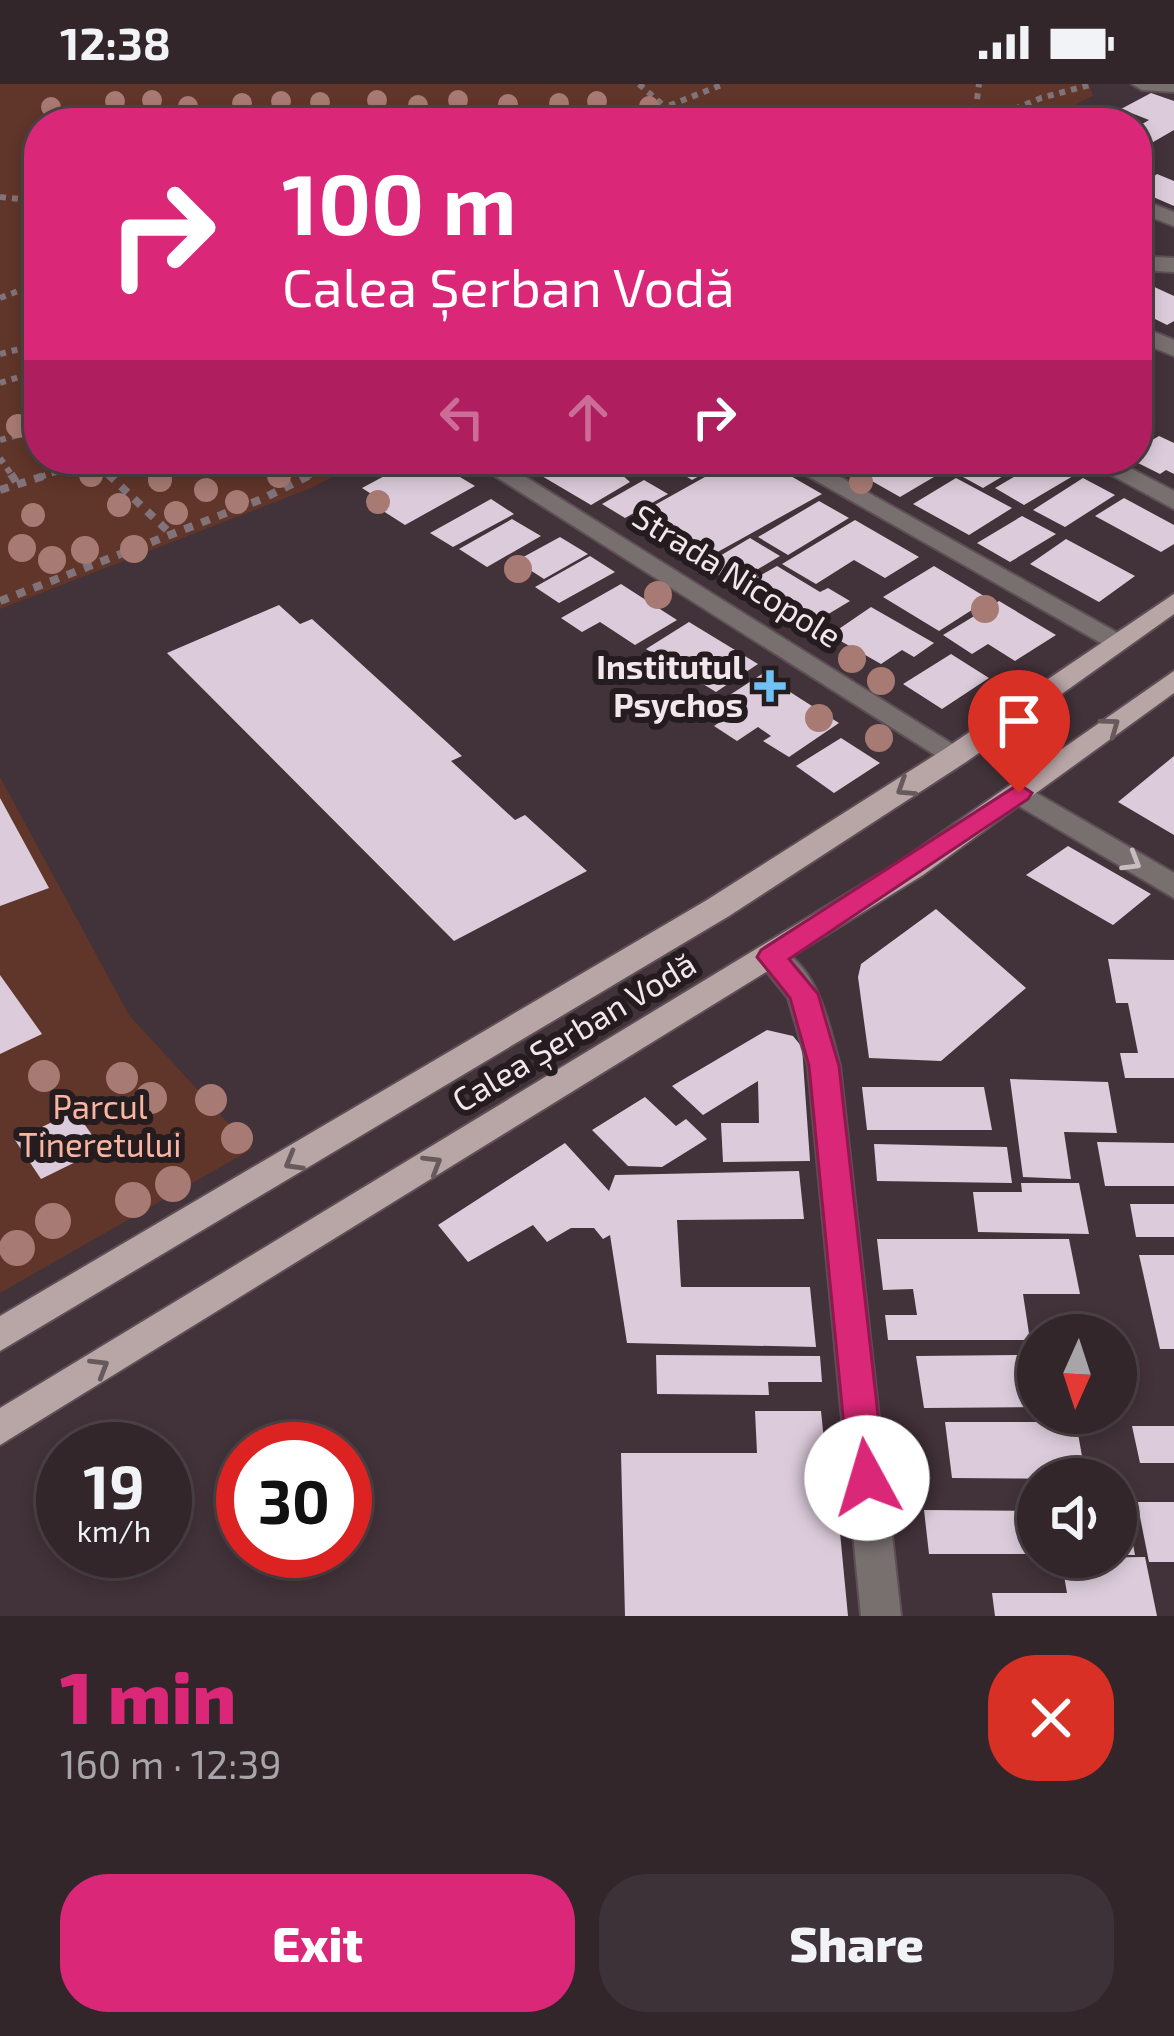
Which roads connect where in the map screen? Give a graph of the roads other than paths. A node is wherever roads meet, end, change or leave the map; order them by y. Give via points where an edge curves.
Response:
1 (1142, 84) edge
2 (1174, 86) edge
3 (504, 474) edge
4 (817, 474) edge
5 (1123, 474) edge
6 (1174, 501) edge
7 (1174, 602) edge
8 (1118, 641) junction
9 (1174, 680) edge
10 (956, 755) junction
11 (1019, 793) junction
12 (1174, 887) edge
13 (771, 957) junction
14 (0, 1334) edge
15 (0, 1428) edge
16 (881, 1616) edge

1 - 2 street
3 - 10 street, Strada Nicopole
4 - 8 street
5 - 6 street
7 - 8 main road, Calea Șerban Vodă
8 - 10 main road, Calea Șerban Vodă
11 -> 9 main road, Calea Șerban Vodă
10 -> 14 main road, Calea Șerban Vodă via 480,1052
11 -> 12 street
11 - 13 main road, Calea Șerban Vodă
15 -> 13 main road, Calea Șerban Vodă
13 - 16 street via 803,994 824,1066

